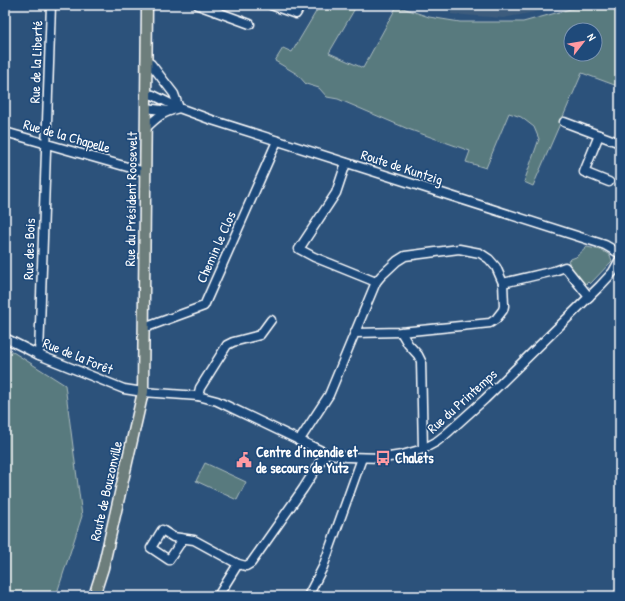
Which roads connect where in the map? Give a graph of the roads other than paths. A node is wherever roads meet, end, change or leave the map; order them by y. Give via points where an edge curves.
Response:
1 (51, 5) edge
2 (147, 5) edge
3 (198, 5) edge
4 (271, 5) edge
5 (301, 5) edge
6 (250, 24) dead end
7 (146, 61) junction
8 (146, 94) junction
9 (146, 108) junction
10 (179, 108) junction
11 (169, 111) junction
12 (564, 122) dead end
13 (146, 128) junction
14 (5, 132) edge
15 (599, 135) junction
16 (277, 141) junction
17 (620, 143) edge
18 (46, 144) junction
19 (346, 163) junction
20 (146, 172) junction
21 (609, 182) dead end
22 (618, 250) edge
23 (620, 261) edge
24 (376, 282) junction
25 (503, 283) junction
26 (589, 297) junction
27 (271, 320) dead end
28 (144, 328) junction
29 (401, 332) junction
30 (355, 333) junction
31 (5, 338) edge
32 (39, 355) junction
33 (143, 392) junction
34 (198, 396) junction
35 (299, 441) junction
36 (423, 449) junction
37 (326, 453) junction
38 (362, 458) junction
39 (183, 539) dead end
40 (238, 564) junction
41 (94, 596) edge
42 (218, 596) edge
43 (308, 596) edge

1 - 18 street, Rue de la Liberté
2 - 7 main road, Rue du Président Roosevelt
3 - 6 street
4 - 5 street via 296,14
7 - 8 main road, Rue du Président Roosevelt
7 - 10 street via 174,94
8 - 9 main road, Rue du Président Roosevelt
8 - 10 street, Route de Kuntzig
9 - 11 street
9 - 13 main road, Rue du Président Roosevelt
10 - 11 street
10 - 16 street, Route de Kuntzig
11 - 13 street via 160,115
12 - 15 street
13 - 20 main road, Rue du Président Roosevelt
14 - 18 street, Rue de la Chapelle
15 - 17 street
15 - 21 street via 584,172
16 - 19 street, Route de Kuntzig
16 - 28 street, Chemin le Clos via 204,306
18 - 20 street, Rue de la Chapelle
18 - 32 street, Rue des Bois
19 - 22 street, Route de Kuntzig
19 - 24 street via 336,193 299,249
20 - 28 main road, Rue du Président Roosevelt
22 - 23 street via 617,258
23 - 26 street, Rue du Printemps
24 - 25 street via 397,260 405,256 459,249 489,259 496,267
24 - 30 street
25 - 26 street via 565,267
25 - 29 street via 503,310 490,323
26 - 36 street, Rue du Printemps via 464,419 436,442
27 - 34 street via 260,335 227,346 199,389
28 - 33 main road, Rue du Président Roosevelt
29 - 30 street
29 - 36 street via 421,361
30 - 35 street via 329,395
31 - 32 street, Rue de la Forêt
32 - 33 street, Rue de la Forêt via 124,389
33 - 34 street, Rue du Printemps
33 - 41 main road, Route de Bouzonville via 103,568
34 - 35 street, Rue du Printemps via 217,401
35 - 37 street, Rue du Printemps
36 - 38 street, Rue du Printemps via 402,455
37 - 38 street, Rue du Printemps
37 - 40 street via 251,563 246,566
38 - 43 street via 323,567
39 - 40 street via 194,540
40 - 42 street

